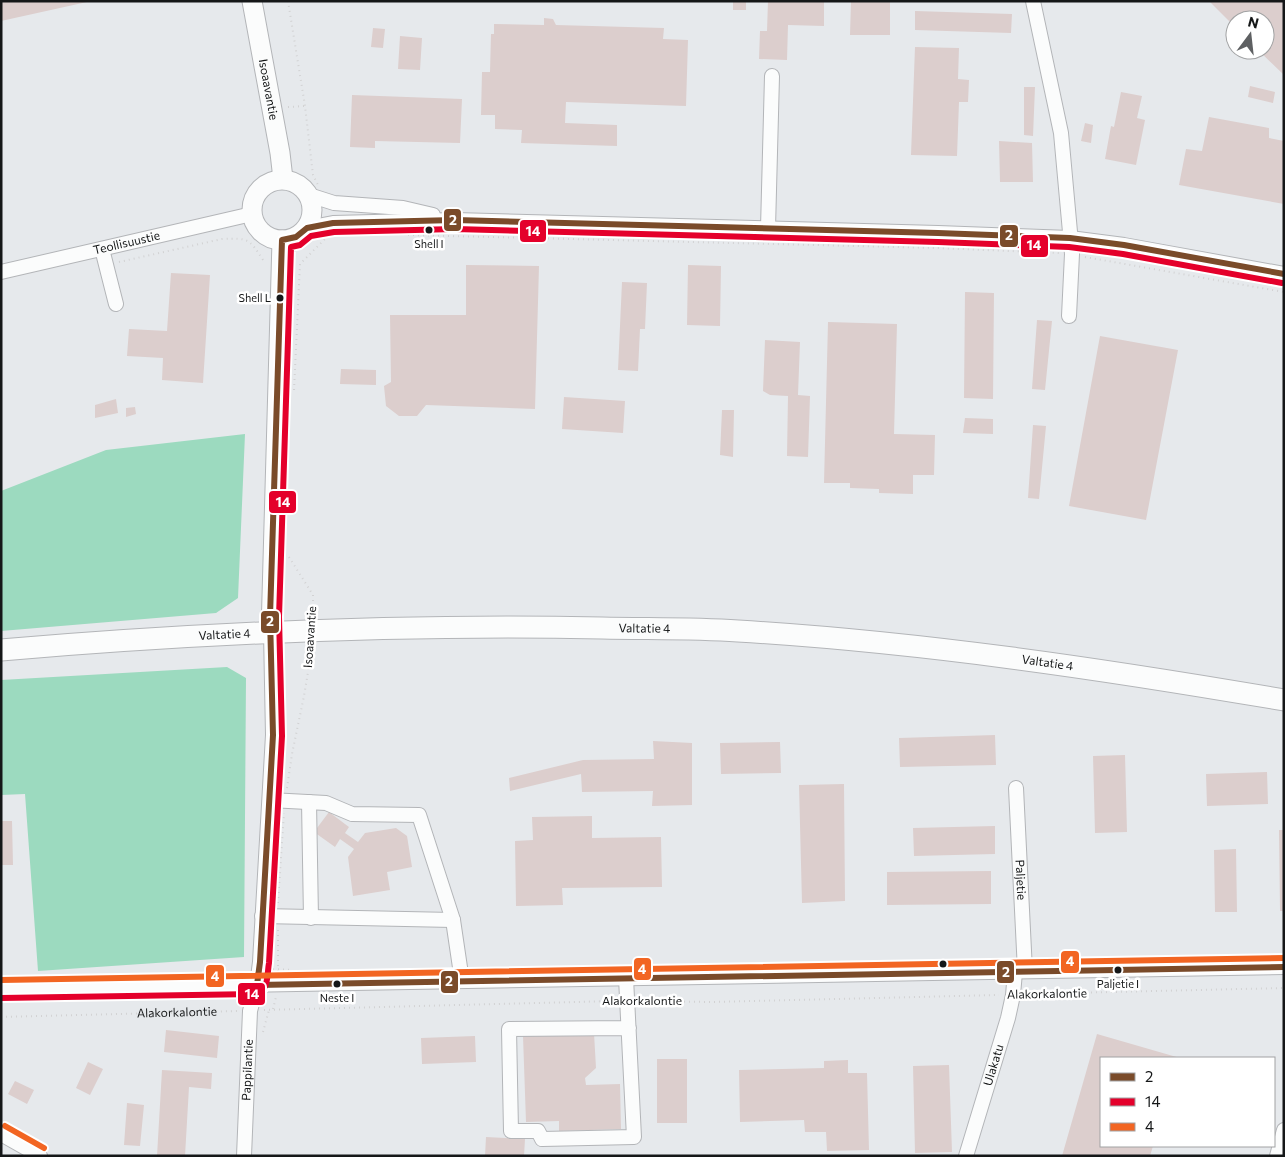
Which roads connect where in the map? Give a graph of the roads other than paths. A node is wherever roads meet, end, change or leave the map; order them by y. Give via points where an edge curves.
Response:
1 (252, 1) edge
2 (1033, 1) edge
3 (772, 76) dead end
4 (283, 179) junction
5 (309, 195) junction
6 (252, 214) junction
7 (455, 220) junction
8 (307, 228) junction
9 (768, 228) junction
10 (1070, 238) junction
11 (282, 240) junction
12 (102, 249) junction
13 (1, 272) edge
14 (1284, 274) edge
15 (116, 304) dead end
16 (1070, 316) dead end
17 (271, 632) junction
18 (1, 650) edge
19 (1284, 700) edge
20 (1016, 788) dead end
21 (270, 800) junction
22 (309, 802) junction
23 (262, 916) junction
24 (311, 918) junction
25 (453, 920) junction
26 (1284, 967) edge
27 (1020, 972) junction
28 (626, 978) junction
29 (462, 981) junction
30 (258, 985) junction
31 (1, 989) edge
32 (629, 1028) junction
33 (1284, 1130) edge
34 (1, 1134) edge
35 (40, 1156) edge
36 (244, 1156) edge
37 (966, 1156) edge
38 (1277, 1156) edge

1 - 4 main road, Isoaavantie
2 - 10 street via 1061,132
3 - 9 street
4 - 5 main road via 294,181
4 - 6 main road via 270,182 259,190 253,201
5 - 7 street via 334,203 403,208
5 - 8 main road via 312,215
6 - 11 main road via 260,230
6 - 12 street, Teollisuustie
7 - 8 street via 333,223
7 - 9 street
8 - 11 main road via 296,237
9 - 10 street
10 - 14 street
10 - 16 street
11 - 17 main road
12 - 13 street, Teollisuustie
12 - 15 street
17 - 18 highway, Valtatie 4
17 - 19 highway, Valtatie 4 via 502,626 737,631 936,648 1132,674
17 - 21 street via 273,736
20 - 27 street, Paljetie
21 - 22 street
21 - 23 street
22 - 24 street
22 - 25 street via 326,804 352,814 419,816
23 - 24 street
23 - 30 street
24 - 25 street
25 - 29 street
26 - 27 street, Alakorkalontie
27 - 28 street, Alakorkalontie
27 - 37 street, Ulakatu
28 - 29 street, Alakorkalontie
28 - 32 street
29 - 30 street, Alakorkalontie
30 - 31 street, Alakorkalontie
30 - 36 street, Pappilantie via 250,1011
32 - 32 street via 634,1136 542,1139 538,1131 511,1131 509,1029
33 - 38 street
34 - 35 street

